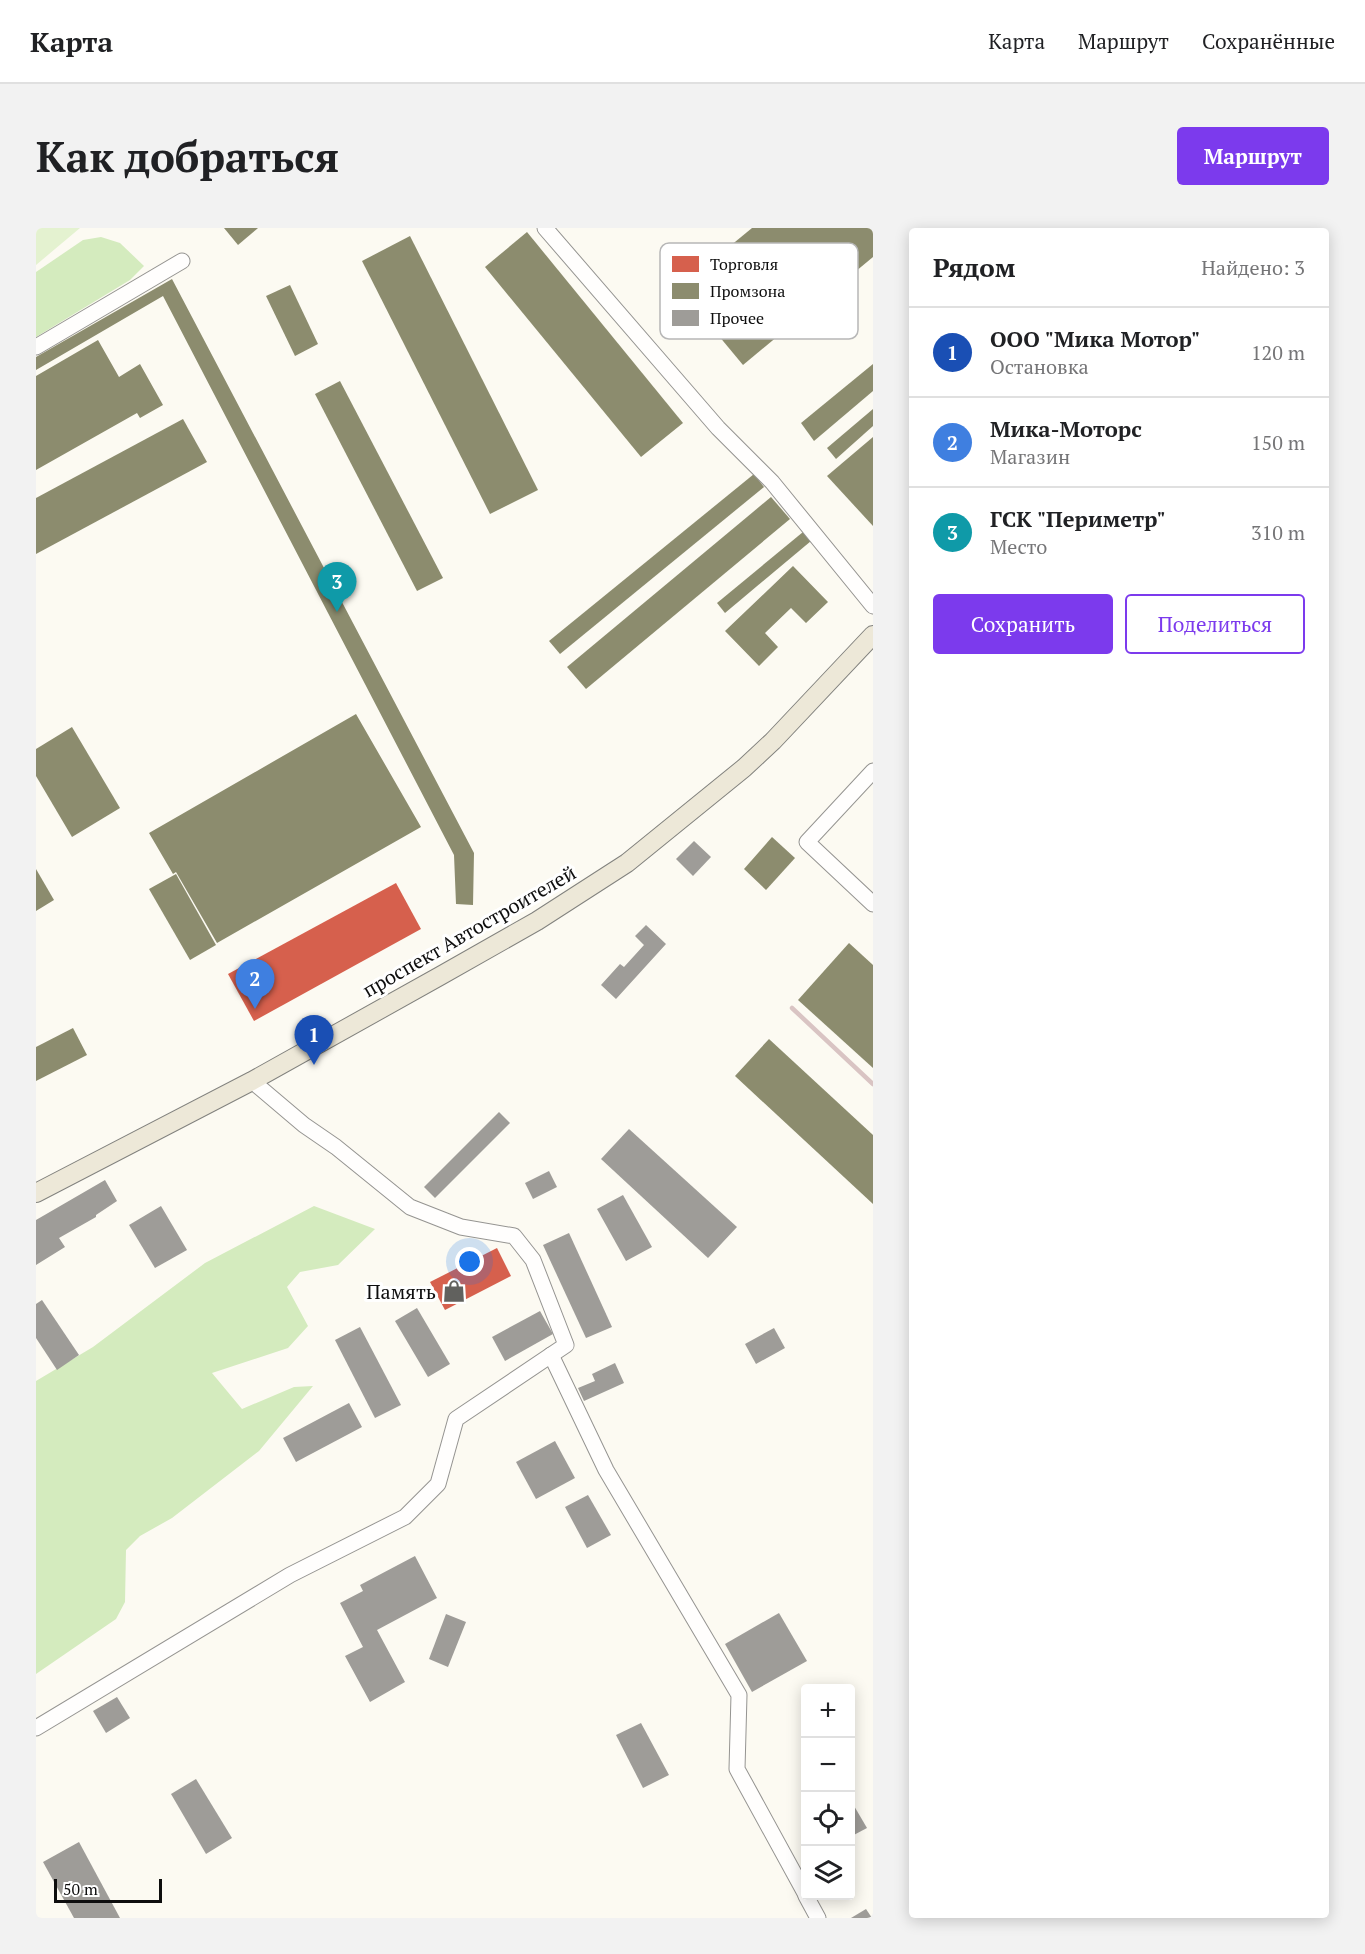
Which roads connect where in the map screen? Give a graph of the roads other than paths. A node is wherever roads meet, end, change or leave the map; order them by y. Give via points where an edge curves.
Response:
1 (545, 228) edge
2 (182, 261) dead end
3 (36, 347) edge
4 (873, 606) edge
5 (873, 635) edge
6 (873, 771) edge
7 (873, 904) edge
8 (252, 1081) junction
9 (36, 1193) edge
10 (551, 1355) junction
11 (36, 1728) edge
12 (801, 1886) edge
13 (809, 1900) edge
14 (818, 1918) edge

1 - 4 lane via 718,428 772,482
2 - 3 lane
5 - 8 main road, проспект Автостроителей via 744,768 627,863 537,921
6 - 7 lane via 807,842
8 - 9 main road, проспект Автостроителей
8 - 10 lane via 410,1207 461,1227 514,1236 533,1260 566,1345
10 - 11 lane via 456,1419 438,1484 405,1517 290,1575
10 - 12 lane via 606,1470 739,1695 736,1769
13 - 14 lane

